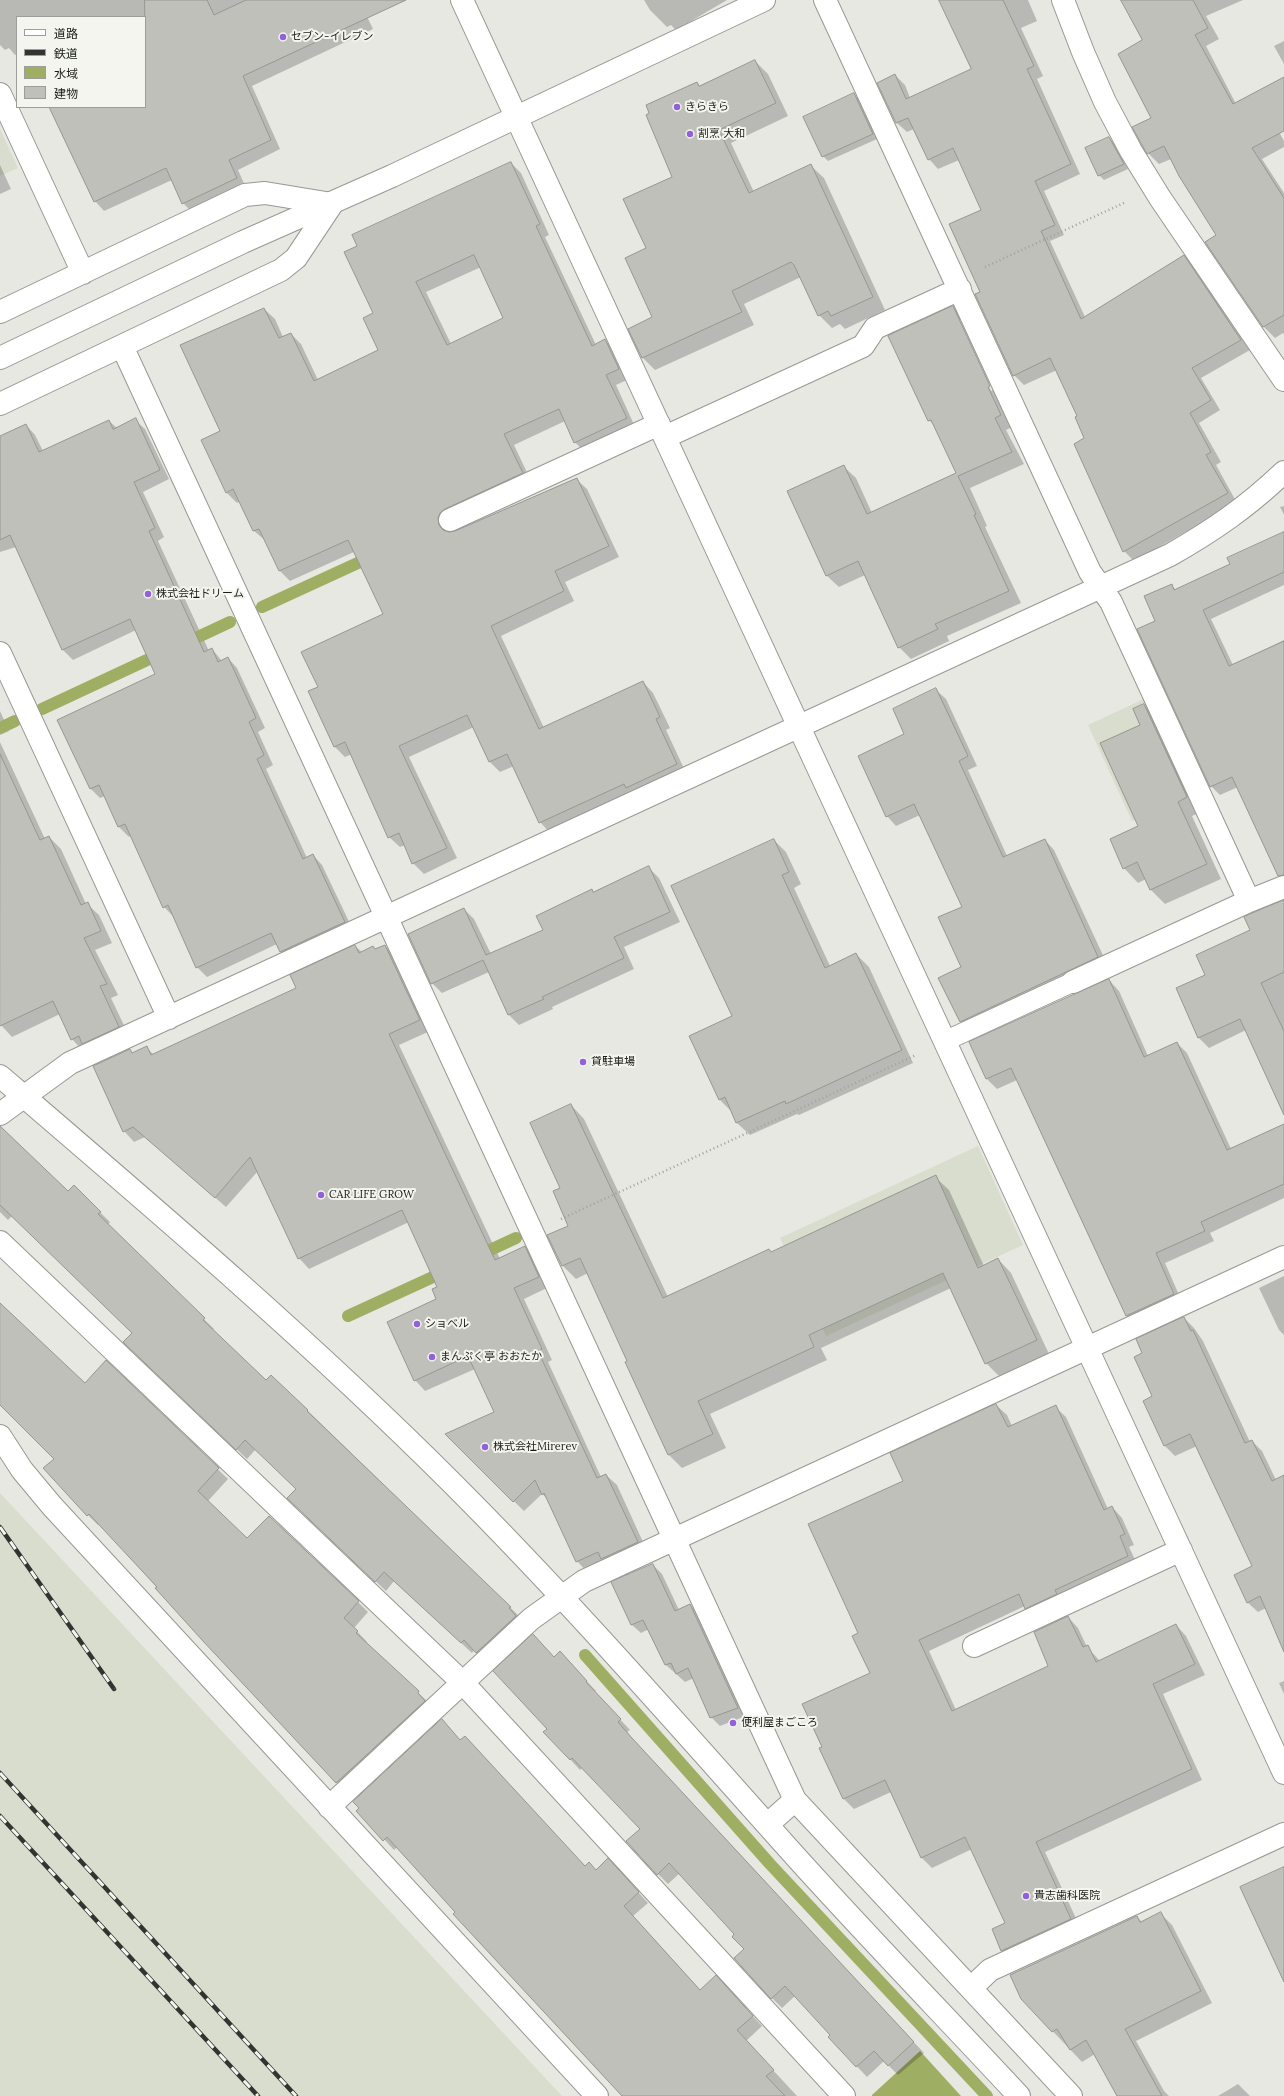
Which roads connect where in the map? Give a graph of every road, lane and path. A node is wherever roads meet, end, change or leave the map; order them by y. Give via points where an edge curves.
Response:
1 (462, 0) edge
2 (764, 0) edge
3 (825, 0) edge
4 (1063, 0) edge
5 (0, 94) edge
6 (517, 118) junction
7 (1154, 188) junction
8 (332, 204) junction
9 (83, 273) junction
10 (957, 285) junction
11 (0, 312) edge
12 (122, 346) junction
13 (0, 358) edge
14 (1284, 380) edge
15 (0, 404) edge
16 (662, 431) junction
17 (1284, 472) edge
18 (450, 520) dead end
19 (1101, 586) junction
20 (0, 653) edge
21 (799, 726) junction
22 (1284, 887) edge
23 (1249, 901) junction
24 (386, 917) junction
25 (1073, 982) joint
26 (169, 1018) junction
27 (945, 1041) junction
28 (0, 1076) edge
29 (24, 1096) junction
30 (0, 1114) edge
31 (532, 1232) junction
32 (0, 1242) edge
33 (1284, 1257) edge
34 (1088, 1348) junction
35 (0, 1436) edge
36 (675, 1539) junction
37 (1181, 1550) junction
38 (562, 1597) junction
39 (974, 1646) dead end
40 (463, 1683) junction
41 (1284, 1773) edge
42 (795, 1800) junction
43 (329, 1806) junction
44 (768, 1824) junction
45 (1284, 1834) edge
46 (971, 1988) junction
47 (597, 2096) edge
48 (844, 2096) edge
49 (1019, 2096) edge
50 (1072, 2096) edge

1 - 6 street
2 - 6 street
3 - 10 street
4 - 7 street via 1105,102
5 - 9 street
6 - 8 street
6 - 16 street
7 - 10 path
7 - 14 street
8 - 9 street via 265,192 255,193
8 - 12 street via 289,265
8 - 13 street via 243,242
9 - 11 street
10 - 16 street via 875,328 863,346
10 - 19 street via 1090,572
12 - 15 street
12 - 24 street
16 - 18 street
16 - 21 street
17 - 19 street via 1258,497 1200,538 1170,555
19 - 21 street
19 - 23 street via 1111,602
20 - 26 street
21 - 24 street
21 - 27 street
22 - 23 street
23 - 25 street
24 - 26 street
24 - 31 street
25 - 27 lane
26 - 29 street via 70,1063
27 - 31 path
27 - 34 street
28 - 29 street
29 - 30 street
29 - 38 street via 220,1265 317,1353 455,1485
31 - 36 street
32 - 40 street
33 - 34 street
34 - 36 street
34 - 37 street
35 - 43 street via 22,1470 52,1506
36 - 38 street via 584,1581
36 - 42 street
37 - 39 street
37 - 41 street
38 - 40 street via 531,1620
38 - 44 street
40 - 43 street
40 - 48 street
42 - 44 street
42 - 46 street
43 - 47 street
44 - 49 street
45 - 46 street via 990,1970
46 - 50 street

